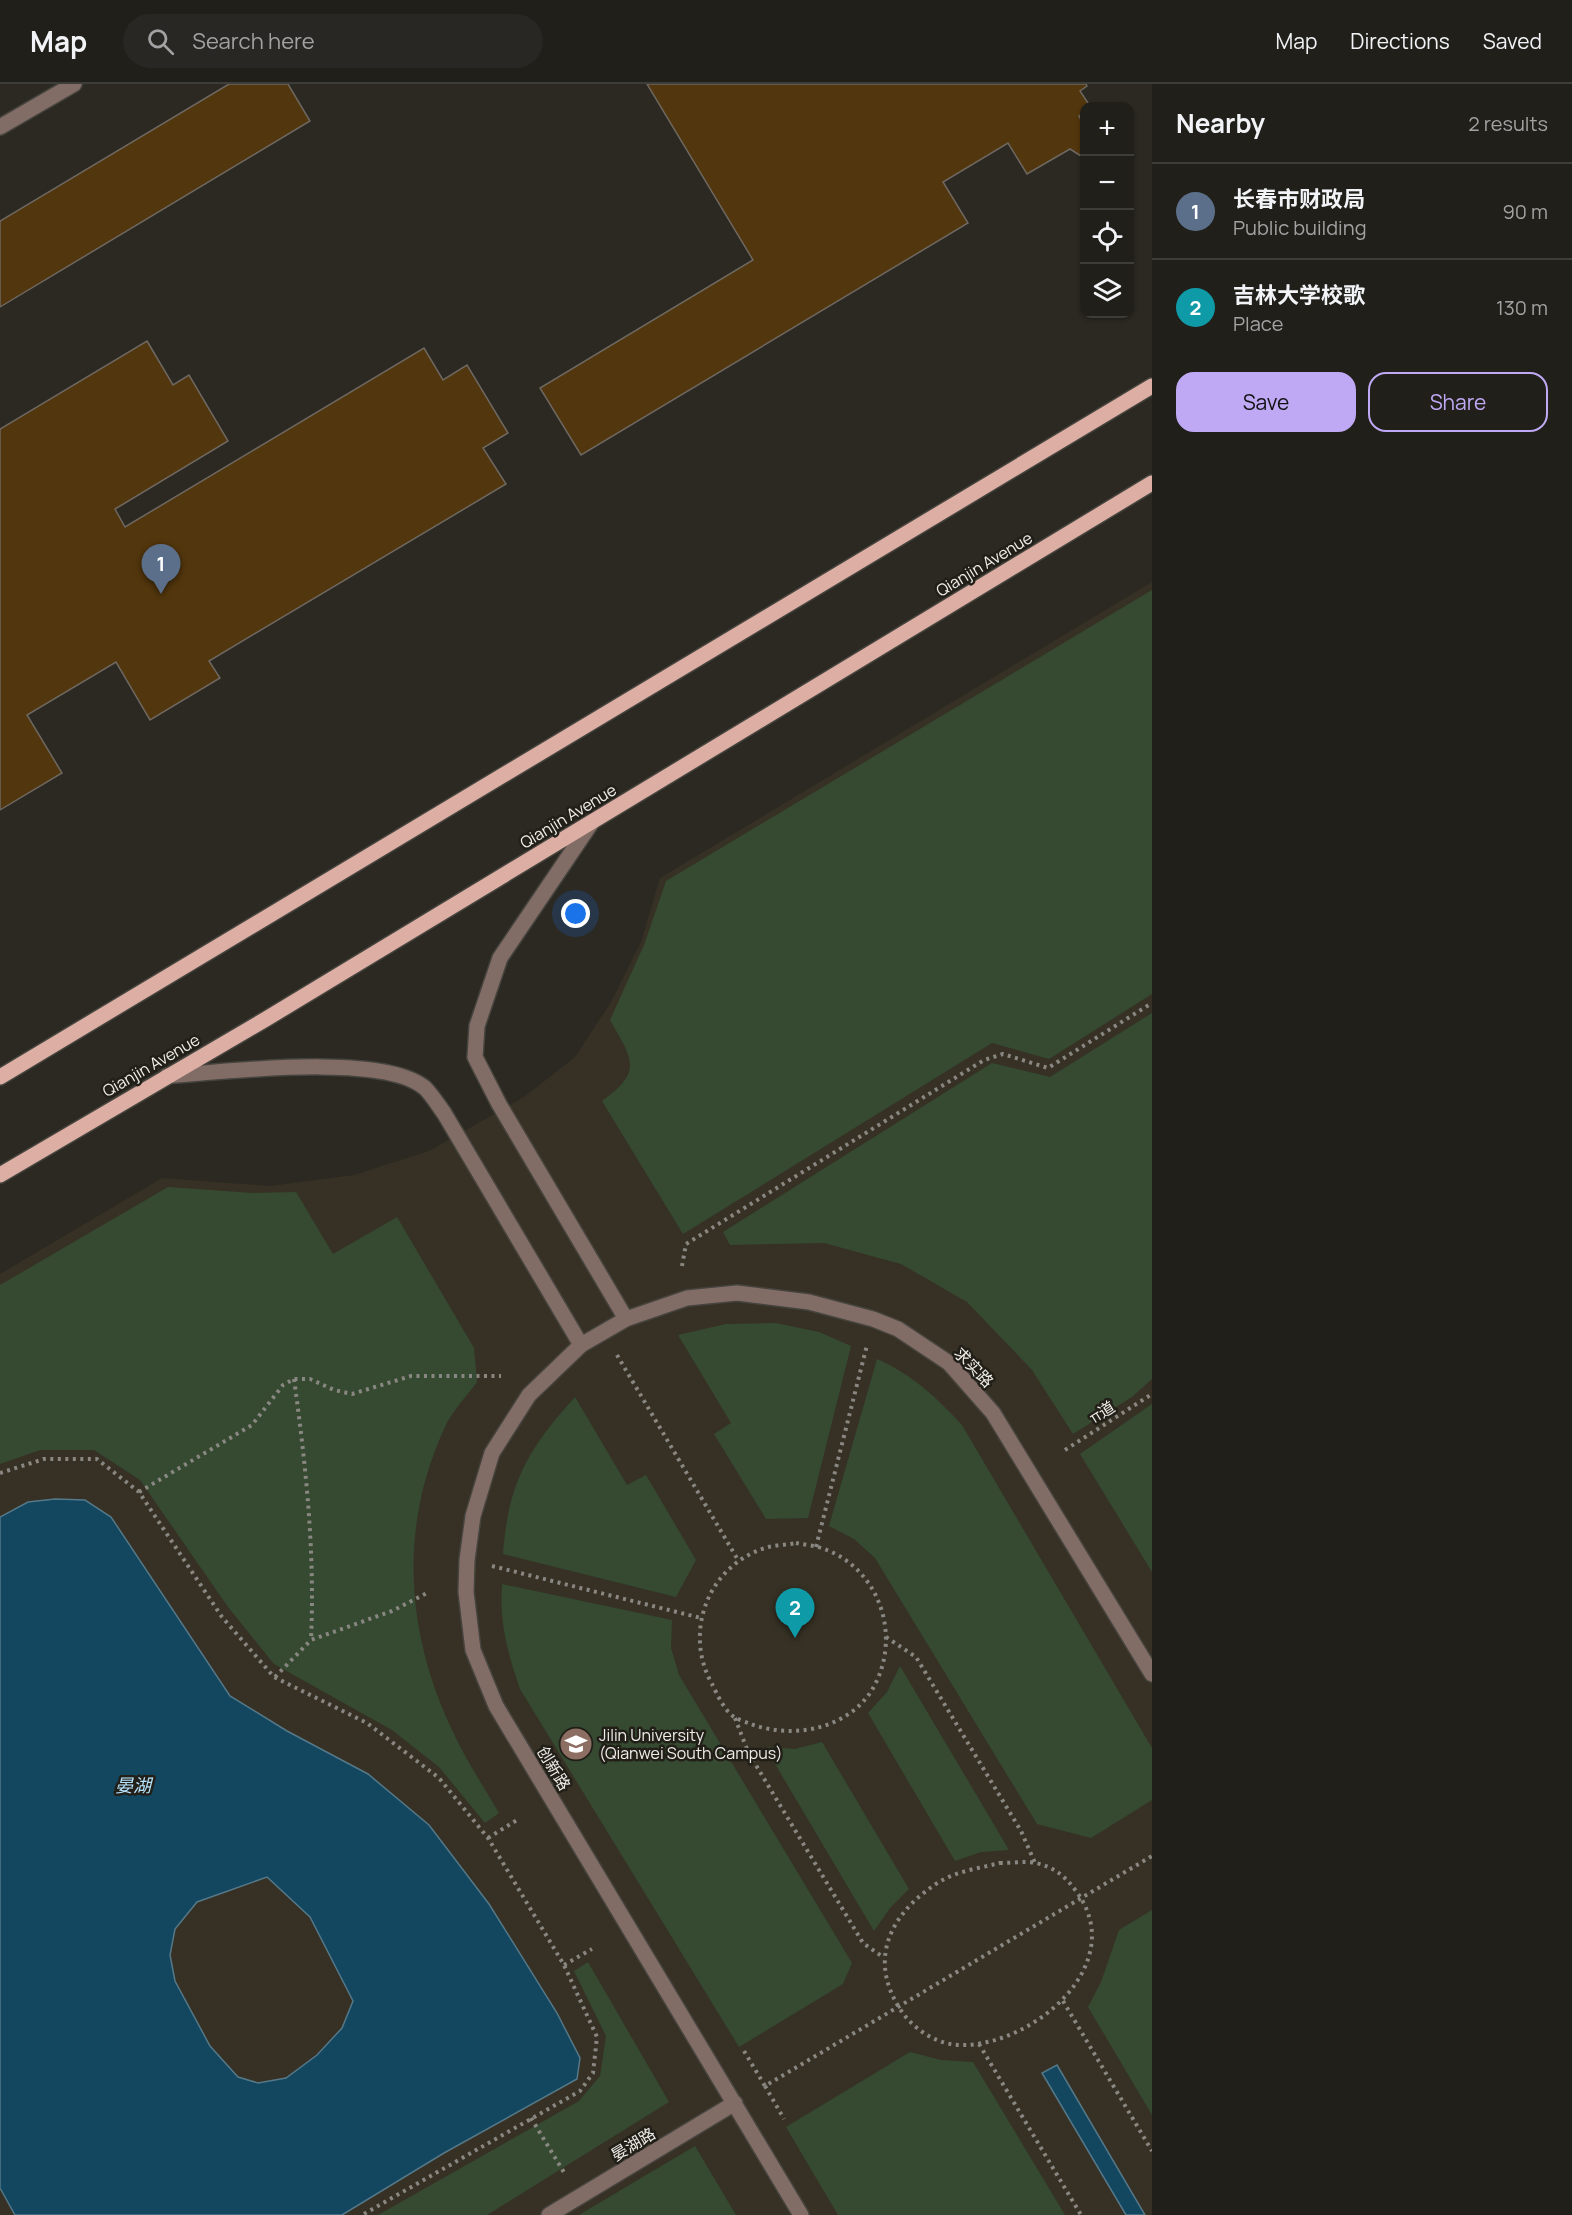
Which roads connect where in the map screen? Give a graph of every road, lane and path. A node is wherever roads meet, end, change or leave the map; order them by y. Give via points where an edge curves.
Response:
1 (74, 84) edge
2 (0, 126) edge
3 (1152, 386) edge
4 (1152, 483) edge
5 (592, 822) junction
6 (1152, 1003) edge
7 (167, 1076) junction
8 (0, 1077) edge
9 (0, 1175) edge
10 (682, 1266) dead end
11 (626, 1319) junction
12 (873, 1319) junction
13 (603, 1331) junction
14 (581, 1345) junction
15 (501, 1376) dead end
16 (294, 1379) junction
17 (1152, 1394) edge
18 (1065, 1450) dead end
19 (0, 1473) edge
20 (139, 1492) junction
21 (816, 1547) junction
22 (467, 1560) junction
23 (738, 1560) junction
24 (429, 1592) dead end
25 (701, 1618) junction
26 (886, 1637) junction
27 (310, 1641) junction
28 (1152, 1674) edge
29 (274, 1677) junction
30 (734, 1717) junction
31 (517, 1820) dead end
32 (488, 1838) junction
33 (1152, 1856) edge
34 (1035, 1863) junction
35 (1081, 1898) junction
36 (592, 1949) dead end
37 (883, 1957) junction
38 (564, 1965) junction
39 (1063, 2001) junction
40 (899, 2007) junction
41 (979, 2044) junction
42 (744, 2051) dead end
43 (765, 2086) junction
44 (735, 2103) junction
45 (531, 2118) junction
46 (784, 2119) dead end
47 (1152, 2151) edge
48 (578, 2197) junction
49 (362, 2215) edge
50 (549, 2215) edge
51 (801, 2215) edge
52 (1081, 2215) edge

1 - 2 street
3 - 8 main road
4 - 5 main road, Qianjin Avenue
5 - 7 main road, Qianjin Avenue
5 - 11 street via 500,958 477,1026 475,1057
6 - 10 path via 1048,1068 1003,1054 984,1060 686,1244
7 - 9 main road, Qianjin Avenue
7 - 14 street via 316,1065 387,1071 424,1087 444,1113
11 - 12 street, 求实路 via 687,1298 737,1293 809,1302
11 - 13 street, 求实路
12 - 21 path
12 - 28 street, 求实路 via 898,1329 949,1364 993,1413
13 - 14 street, 创新路
13 - 23 path
14 - 22 street, 创新路 via 529,1395 492,1453 473,1516
15 - 16 path via 411,1376 352,1394 310,1379
16 - 20 path via 283,1385 252,1425
16 - 27 path via 307,1476 313,1589
17 - 18 path, π道
19 - 20 path via 44,1459 97,1459
20 - 29 path via 222,1617
21 - 23 path via 796,1543 765,1547
21 - 26 path via 853,1565 873,1588 885,1617
22 - 25 path
22 - 44 street, 创新路 via 466,1592 473,1650 496,1706
23 - 25 path via 716,1583
24 - 27 path via 392,1611
25 - 30 path via 698,1641 705,1671
26 - 30 path via 878,1679 860,1705 835,1723 804,1732 772,1730
26 - 34 path via 916,1657 1021,1831
27 - 29 path
29 - 32 path via 367,1723 439,1778
30 - 37 path via 748,1752 863,1943
31 - 32 path
32 - 38 path
33 - 35 path
34 - 35 path via 1063,1874
34 - 37 path via 1000,1863 971,1869 940,1882 902,1916
35 - 39 path via 1090,1917 1092,1940 1082,1970
35 - 40 path
36 - 38 path
37 - 40 path via 886,1984
38 - 45 path via 597,2037 593,2073 580,2091
39 - 41 path via 1048,2015 1008,2037
39 - 47 path
40 - 41 path via 914,2027 940,2042
40 - 43 path
41 - 52 path
42 - 43 path
43 - 46 path
44 - 48 street, 晏湖路
44 - 51 street, 创新路
45 - 48 path
45 - 49 path
48 - 50 street, 晏湖路

